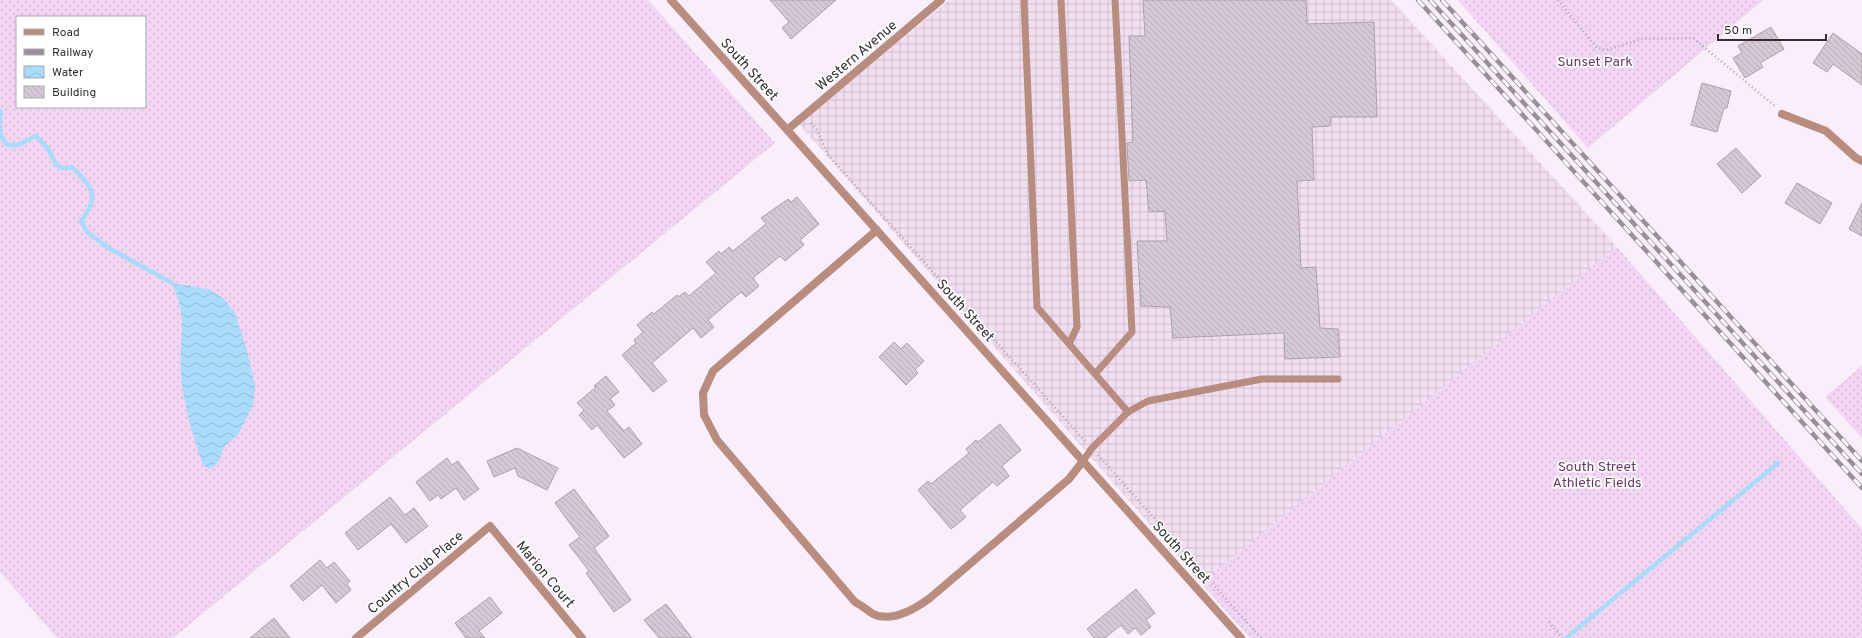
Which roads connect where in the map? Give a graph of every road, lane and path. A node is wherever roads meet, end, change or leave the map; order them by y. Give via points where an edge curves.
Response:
1 (671, 0) edge
2 (941, 0) edge
3 (1024, 0) edge
4 (1062, 0) edge
5 (1115, 0) edge
6 (1558, 0) edge
7 (1782, 114) joint
8 (804, 115) junction
9 (787, 130) junction
10 (1862, 161) edge
11 (877, 230) junction
12 (1069, 344) junction
13 (1095, 374) junction
14 (1338, 379) dead end
15 (1128, 412) junction
16 (1092, 448) junction
17 (1083, 461) junction
18 (490, 526) joint
19 (1549, 622) dead end
20 (356, 638) edge
21 (582, 638) edge
22 (1241, 638) edge
23 (1262, 638) edge
24 (1562, 638) edge

1 - 9 street, South Street
2 - 8 street, Western Avenue
3 - 12 lane via 1037,307
4 - 12 lane via 1077,327
5 - 13 lane via 1132,332
6 - 7 path via 1596,47 1606,50 1642,39 1693,38
7 - 10 street via 1826,131
8 - 9 street, Western Avenue
8 - 16 path via 817,130 828,155
9 - 11 street, South Street
11 - 17 street, South Street
11 - 17 street via 713,371 703,393 704,414 717,440 855,602 874,614 889,617 911,611 930,598 1069,479
12 - 13 lane
13 - 15 lane
14 - 15 lane via 1262,379 1148,401
15 - 16 lane
16 - 17 lane
16 - 23 path
17 - 22 street, South Street
18 - 20 street, Country Club Place
18 - 21 street, Marion Court
19 - 24 path

